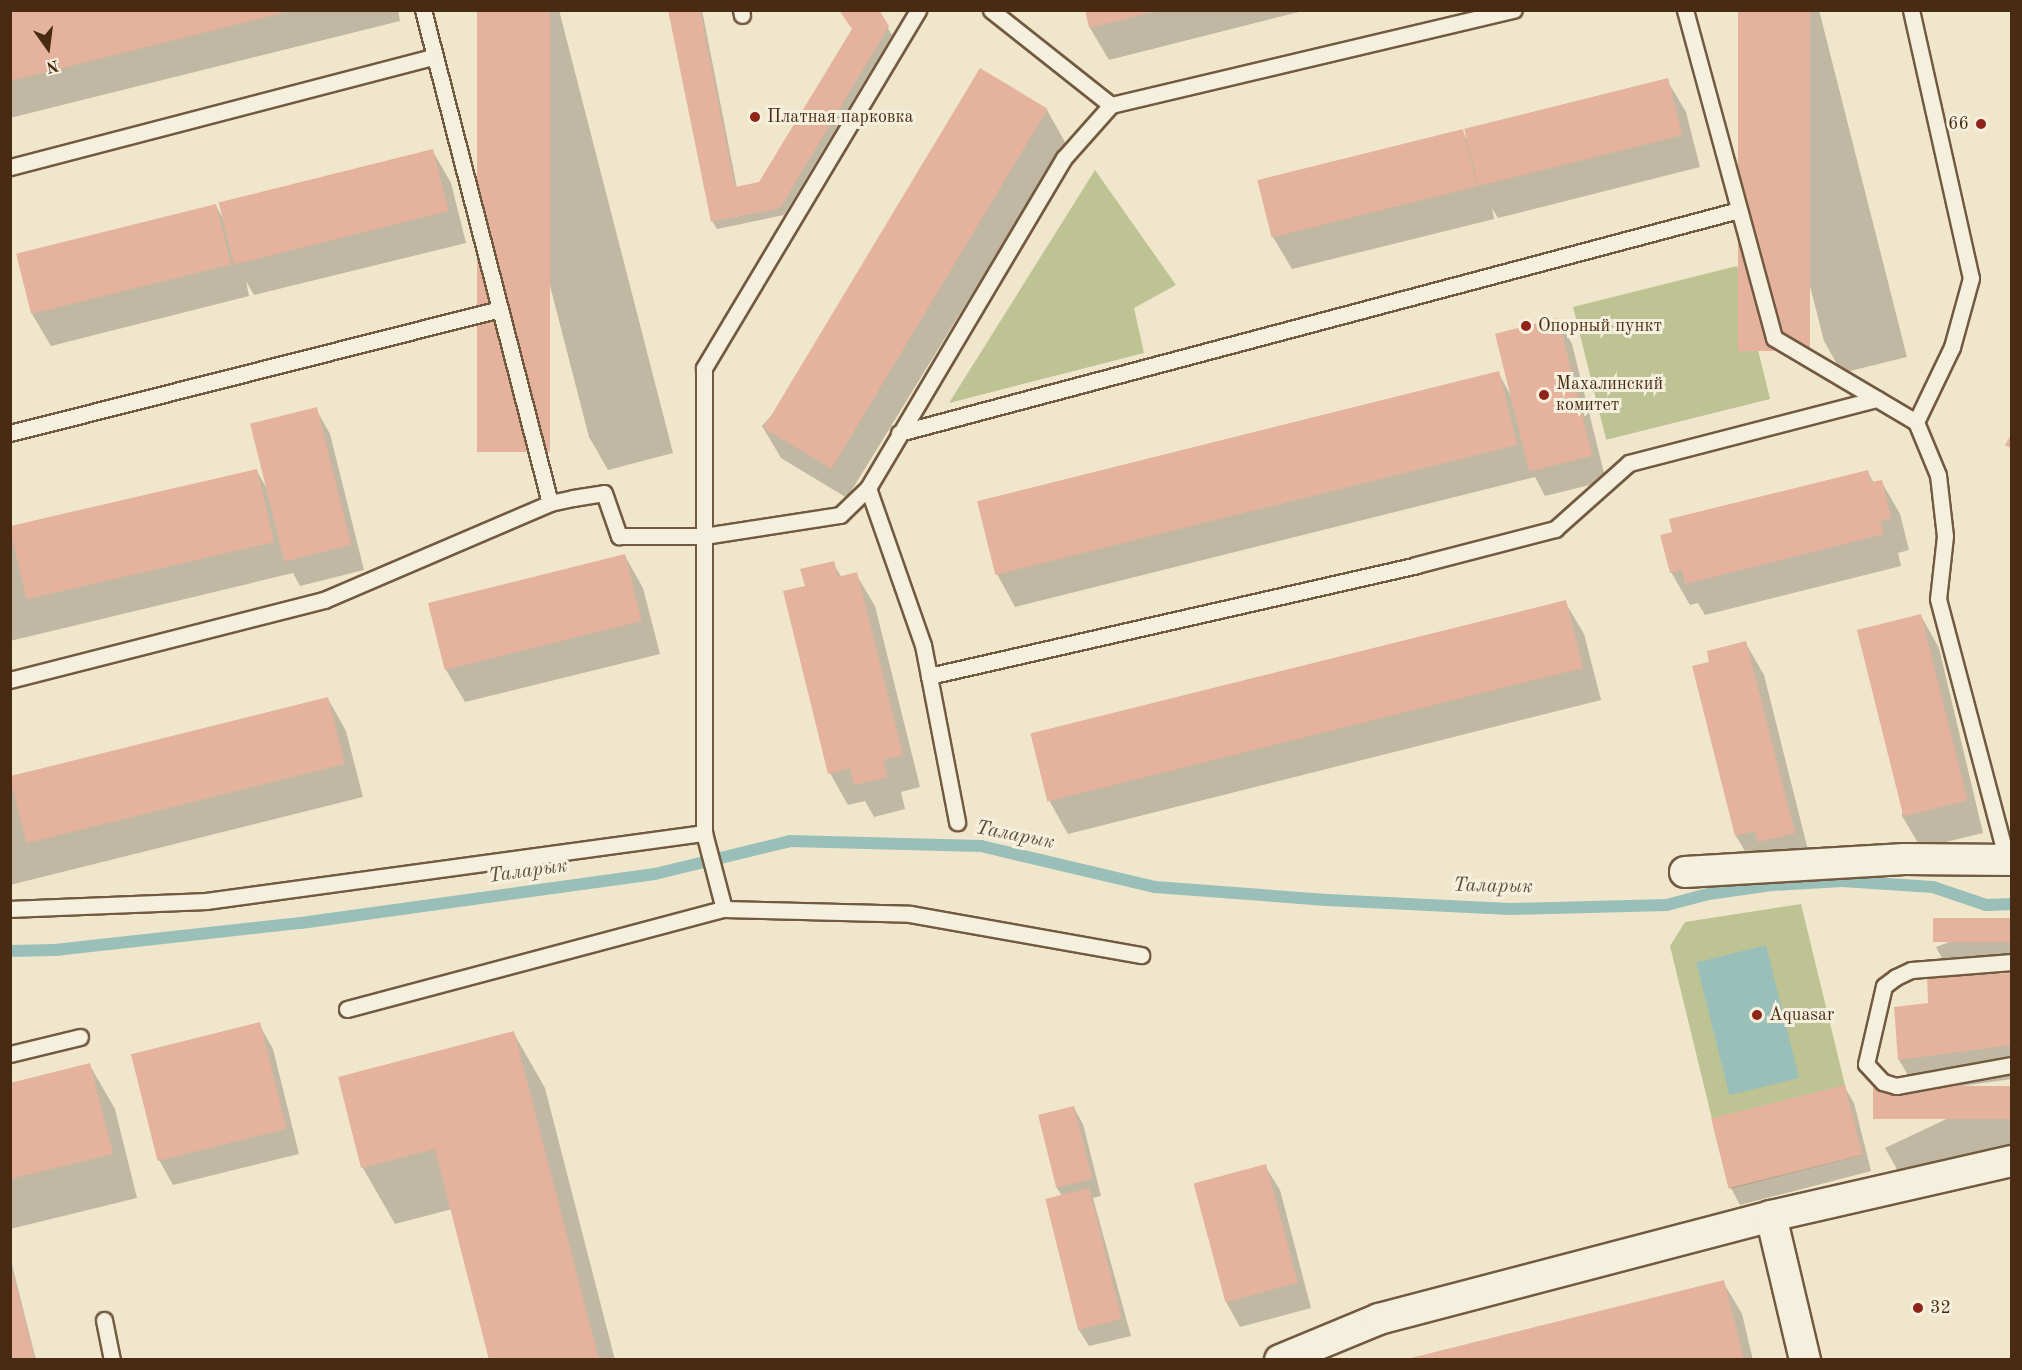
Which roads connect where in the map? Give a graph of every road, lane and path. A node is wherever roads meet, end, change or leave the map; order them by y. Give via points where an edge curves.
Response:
1 (423, 10) edge
2 (918, 10) edge
3 (992, 10) edge
4 (1514, 10) edge
5 (1685, 10) edge
6 (1911, 10) edge
7 (435, 56) junction
8 (1111, 105) junction
9 (10, 167) edge
10 (1739, 210) junction
11 (500, 309) junction
12 (1877, 399) junction
13 (1916, 422) junction
14 (10, 433) edge
15 (899, 433) junction
16 (868, 488) junction
17 (550, 503) junction
18 (704, 536) junction
19 (929, 676) junction
20 (10, 680) edge
21 (957, 822) dead end
22 (704, 833) junction
23 (2009, 860) edge
24 (1685, 872) dead end
25 (10, 909) edge
26 (724, 909) junction
27 (1141, 955) dead end
28 (2012, 962) edge
29 (347, 1009) dead end
30 (80, 1037) dead end
31 (10, 1054) edge
32 (2012, 1065) edge
33 (2012, 1161) edge
34 (1771, 1216) junction
35 (104, 1320) dead end
36 (112, 1359) edge
37 (1281, 1359) edge
38 (1805, 1359) edge

1 - 7 lane
2 - 18 lane via 704,368
3 - 8 lane
4 - 8 lane
5 - 10 lane
6 - 13 lane via 1971,278 1952,347
7 - 9 lane
7 - 11 lane
8 - 15 lane via 1064,158
10 - 12 lane via 1774,338
10 - 15 lane
11 - 14 lane
11 - 17 lane
12 - 13 lane
12 - 19 lane via 1629,463 1555,529 1416,565
13 - 23 lane via 1938,476 1945,536 1938,599
15 - 16 lane
16 - 18 lane via 840,515
16 - 19 lane via 923,645
17 - 18 lane via 604,493 620,536
17 - 20 lane via 324,600
18 - 22 lane
19 - 21 lane
22 - 25 lane via 206,901
22 - 26 lane
23 - 24 street via 1905,859
26 - 27 lane via 910,914
26 - 29 lane
28 - 32 lane via 1911,970 1896,977 1884,986 1866,1064 1883,1082 1896,1086
30 - 31 lane
33 - 34 street
34 - 37 street via 1379,1319
34 - 38 street
35 - 36 lane

